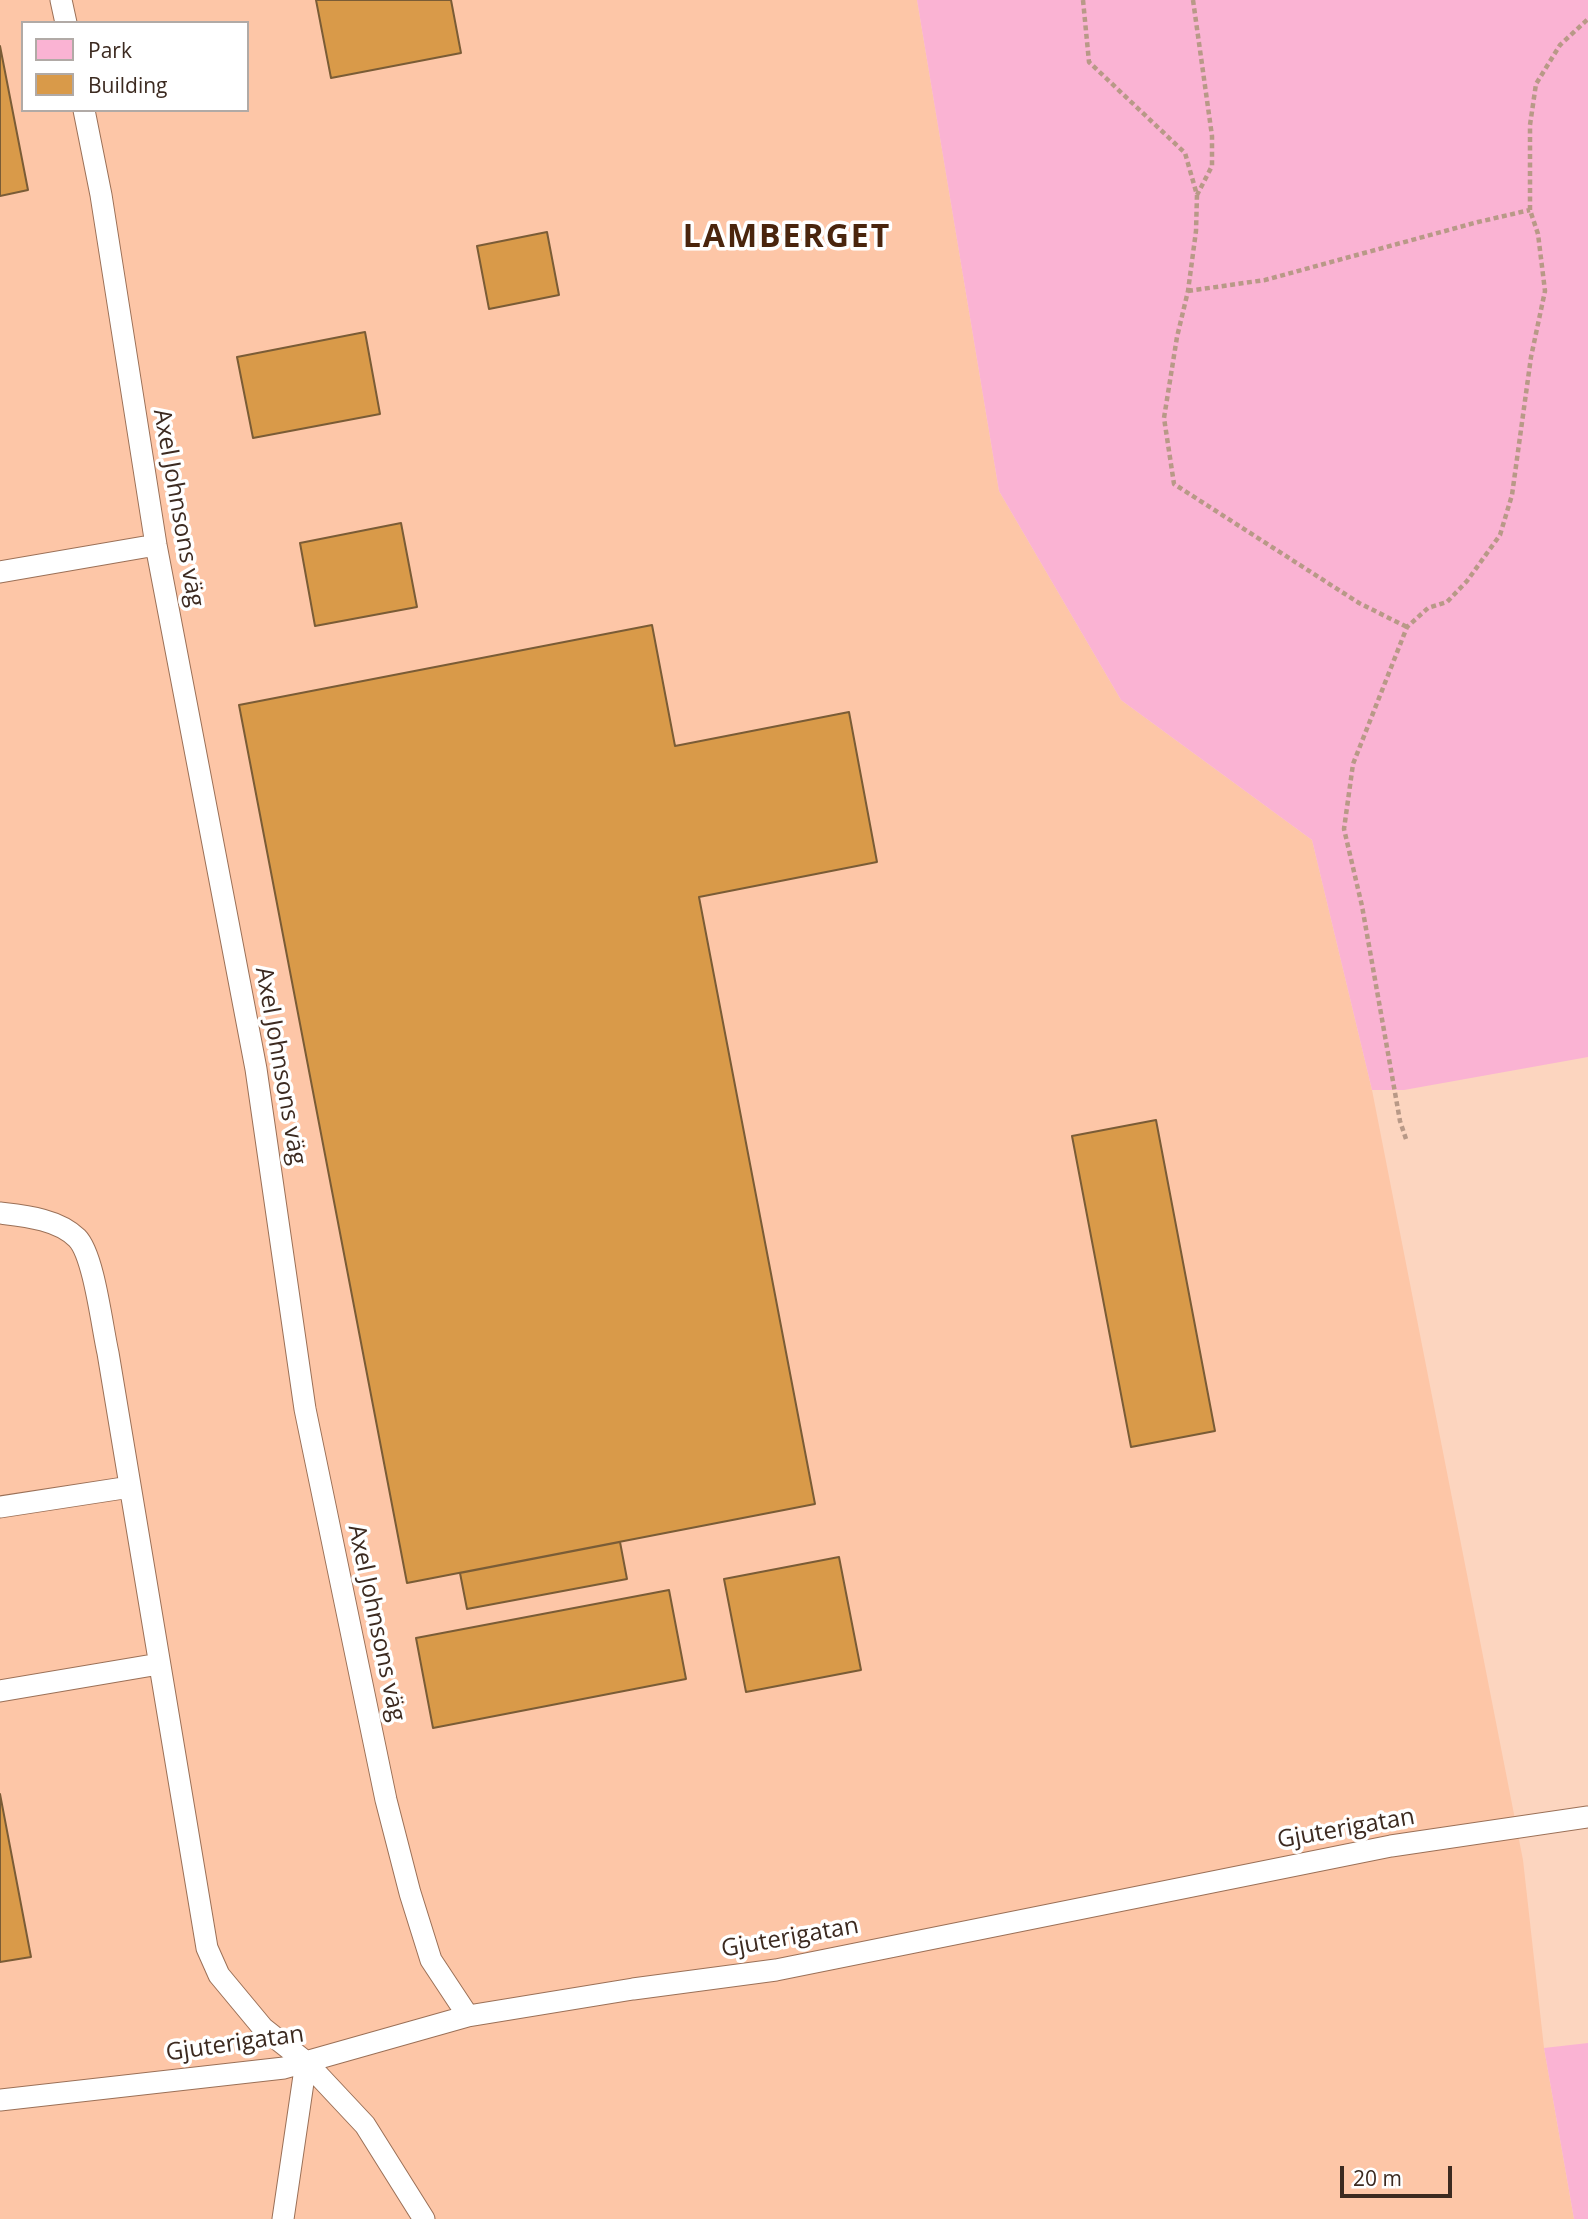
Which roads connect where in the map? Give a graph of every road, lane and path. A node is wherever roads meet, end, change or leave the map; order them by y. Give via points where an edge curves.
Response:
1 (61, 0) edge
2 (1083, 0) edge
3 (1193, 0) edge
4 (1588, 19) edge
5 (66, 21) edge
6 (83, 112) edge
7 (1197, 195) junction
8 (1530, 210) junction
9 (1188, 291) junction
10 (156, 545) junction
11 (0, 572) edge
12 (1407, 627) junction
13 (1406, 1139) dead end
14 (0, 1213) edge
15 (130, 1487) junction
16 (0, 1507) edge
17 (159, 1664) junction
18 (0, 1691) edge
19 (1588, 1817) edge
20 (468, 2016) junction
21 (306, 2062) junction
22 (0, 2100) edge
23 (283, 2219) edge
24 (424, 2219) edge

1 - 5 lane
2 - 7 path via 1089,62 1185,153
3 - 7 path via 1212,136 1212,166
4 - 8 path via 1560,45 1536,84 1530,125
6 - 10 lane, Axel Johnsons väg via 101,195
7 - 9 path
8 - 9 path via 1265,280
8 - 12 path via 1545,291 1512,495 1500,535 1467,581 1447,602 1428,608
9 - 12 path via 1164,418 1174,484 1359,603
10 - 11 lane
10 - 20 lane, Axel Johnsons väg via 256,1069 305,1409 386,1800 431,1960
12 - 13 path via 1353,764 1344,829
14 - 15 lane via 58,1225 77,1238 88,1256
15 - 16 lane
15 - 17 lane
17 - 18 lane
17 - 21 lane via 207,1948 219,1975 242,2004 263,2028
19 - 20 lane, Gjuterigatan via 1391,1846 776,1970
20 - 21 lane, Gjuterigatan
21 - 22 lane, Gjuterigatan
21 - 23 lane
21 - 24 lane via 365,2125

